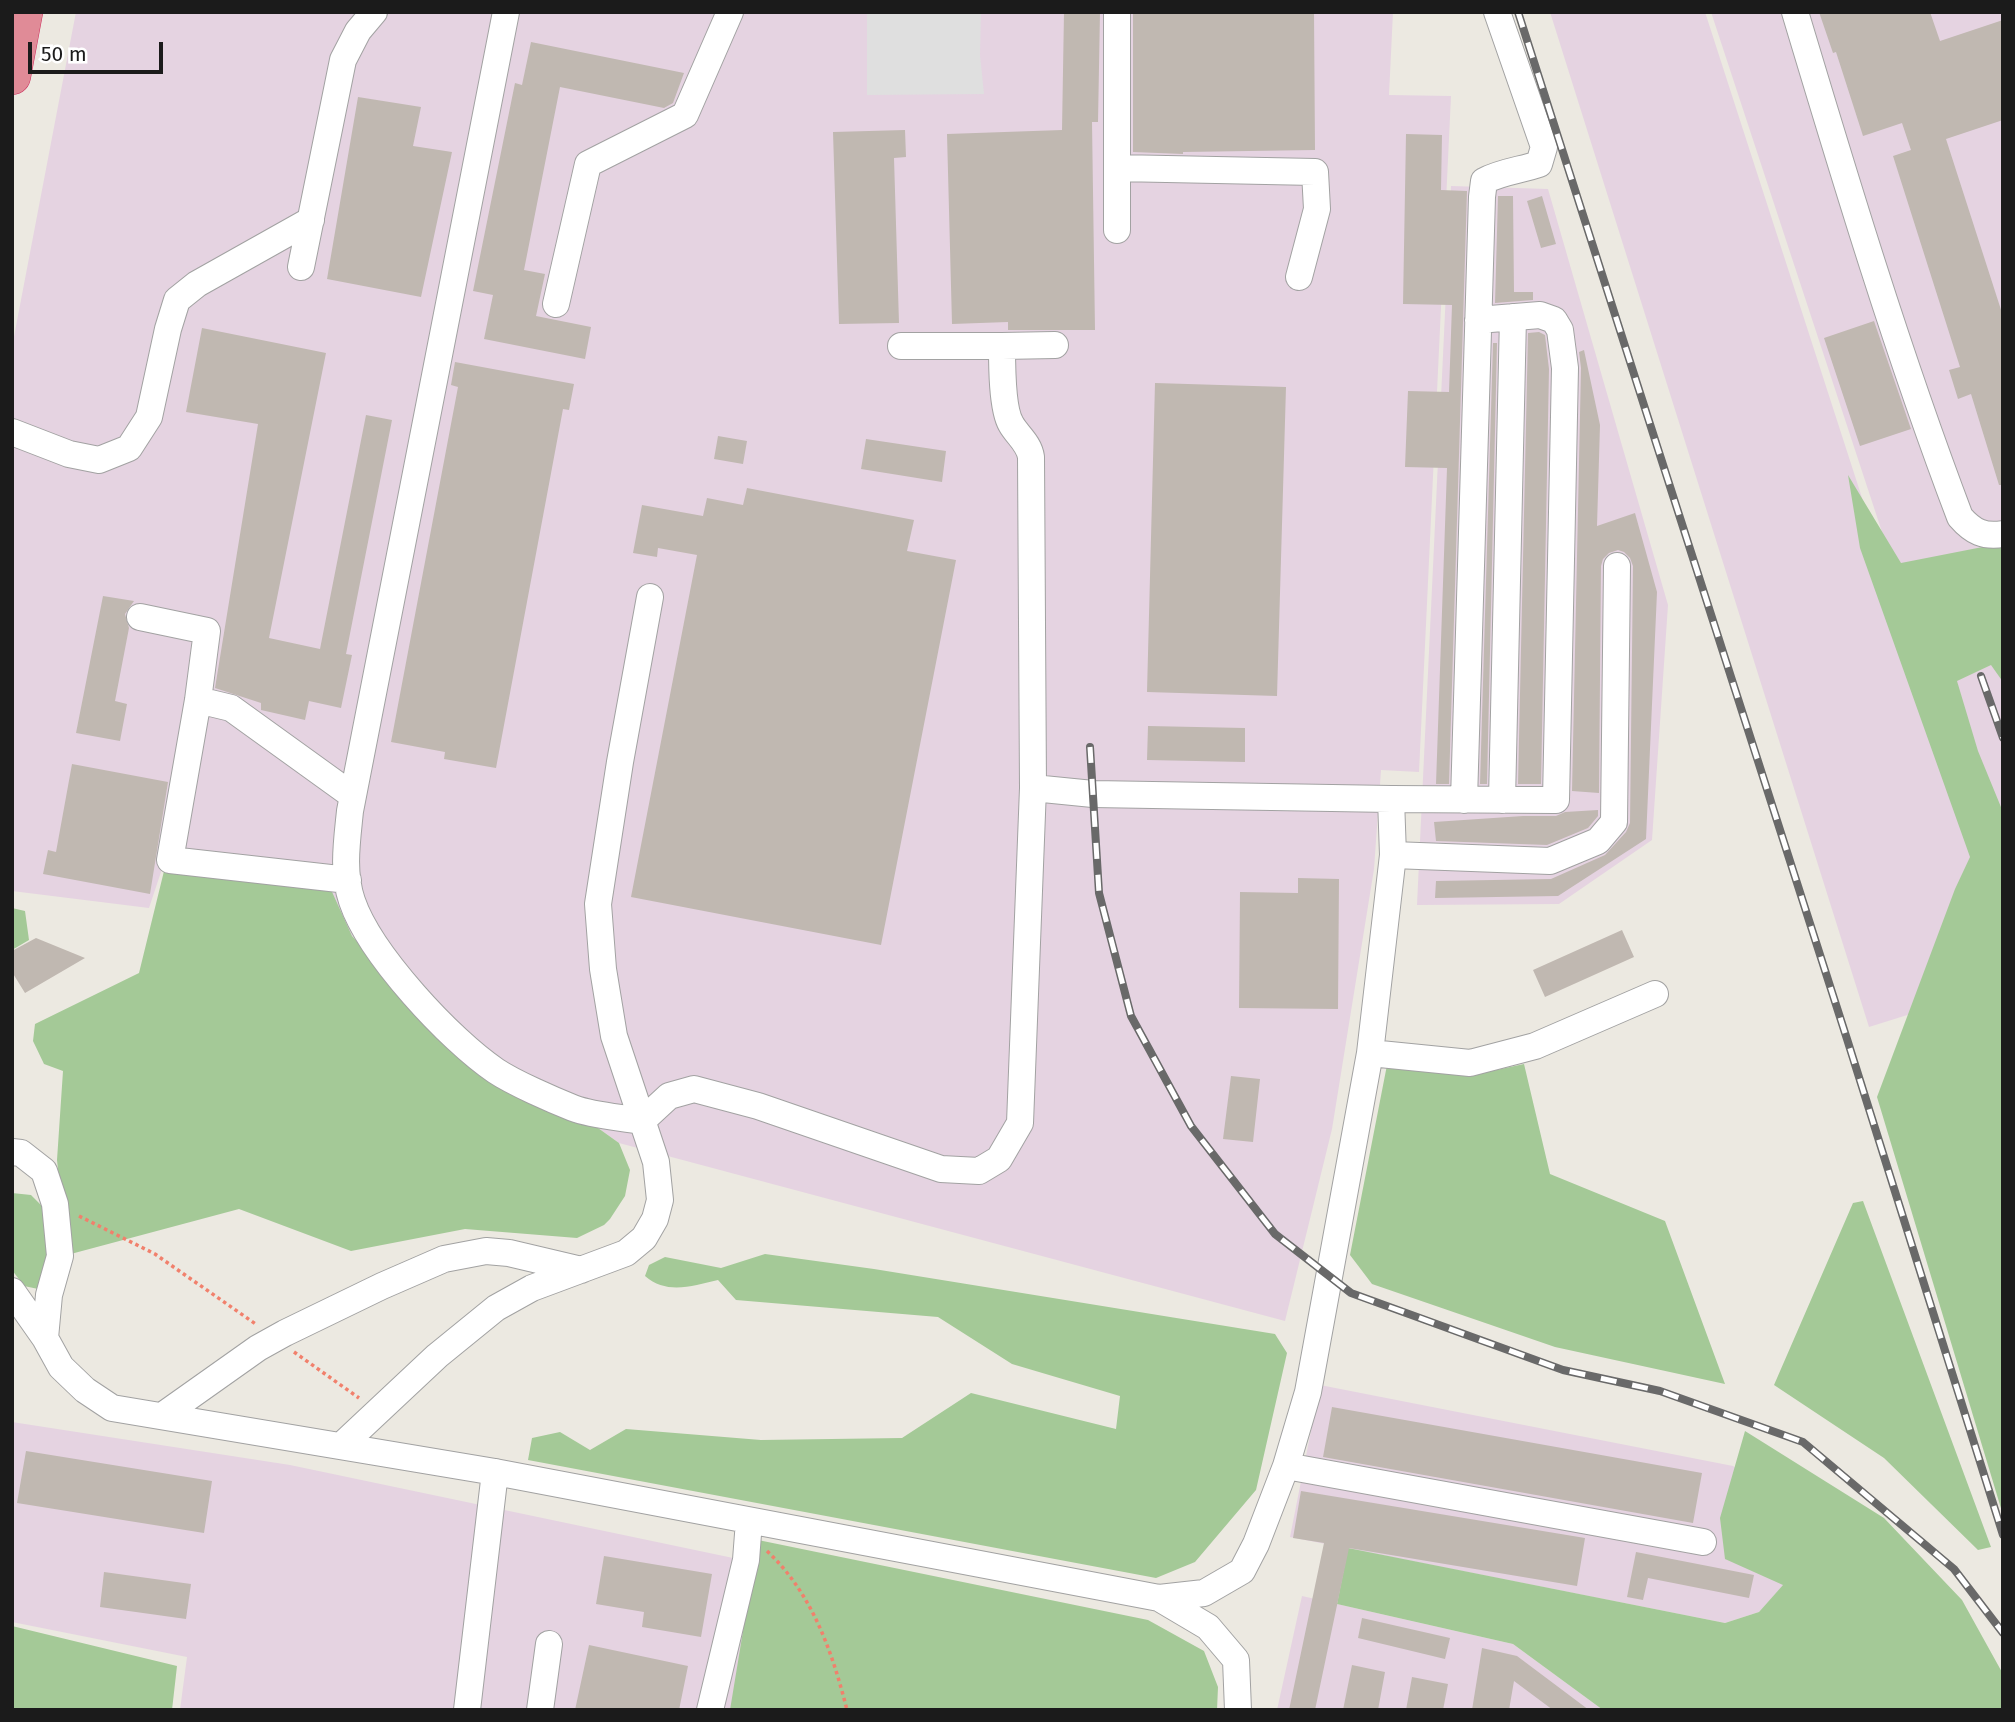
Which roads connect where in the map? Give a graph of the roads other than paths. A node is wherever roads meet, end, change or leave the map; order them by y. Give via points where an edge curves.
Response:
1 (24, 12) edge
2 (374, 12) edge
3 (506, 12) edge
4 (730, 12) edge
5 (1117, 12) edge
6 (1497, 12) edge
7 (1795, 12) edge
8 (12, 76) edge
9 (1117, 168) junction
10 (311, 220) junction
11 (1116, 230) dead end
12 (301, 267) dead end
13 (1300, 276) dead end
14 (556, 304) dead end
15 (1513, 317) junction
16 (1478, 320) junction
17 (1055, 345) dead end
18 (901, 346) dead end
19 (1002, 346) junction
20 (12, 432) edge
21 (2003, 534) edge
22 (1617, 566) dead end
23 (650, 597) dead end
24 (140, 617) dead end
25 (198, 699) junction
26 (1033, 788) junction
27 (353, 796) junction
28 (1391, 800) junction
29 (1464, 800) junction
30 (1502, 800) junction
31 (1393, 855) junction
32 (348, 880) junction
33 (1655, 994) dead end
34 (1370, 1053) junction
35 (642, 1121) junction
36 (12, 1152) edge
37 (581, 1270) junction
38 (12, 1291) edge
39 (45, 1338) junction
40 (162, 1416) junction
41 (341, 1446) junction
42 (1286, 1466) junction
43 (495, 1472) junction
44 (748, 1527) junction
45 (1703, 1542) dead end
46 (1159, 1598) junction
47 (549, 1644) dead end
48 (467, 1710) edge
49 (540, 1710) edge
50 (710, 1710) edge
51 (1238, 1710) edge

1 - 8 highway
2 - 10 street via 343,60
3 - 27 street
4 - 14 street via 685,115 588,164
5 - 9 street
6 - 16 street via 1544,147 1539,164 1484,181
7 - 21 street via 1884,302 1961,517 1970,529 1989,536
9 - 11 street
9 - 13 street via 1315,172 1317,209
10 - 12 street
10 - 20 street via 177,300 149,417 129,448 99,460
15 - 16 street
15 - 30 street
15 - 30 street via 1540,315 1554,320 1560,330 1565,368 1557,772 1556,800
16 - 29 street
17 - 19 street
18 - 19 street
19 - 26 street via 1009,422 1031,457
22 - 31 street via 1614,822 1598,841 1550,861
23 - 35 street via 598,904 614,1036
24 - 25 street via 207,631
25 - 27 street via 231,708
25 - 32 street via 170,860
26 - 28 street via 1093,794
26 - 35 street via 1020,1123 999,1159 979,1171 941,1169 758,1106 694,1089 669,1096
27 - 32 street via 345,863
28 - 29 street
28 - 31 street
29 - 30 street
31 - 34 street
32 - 35 street via 363,926 422,1005 497,1071 575,1109
33 - 34 street via 1535,1046 1470,1063
34 - 42 street via 1308,1392
35 - 37 street via 656,1162 660,1200 655,1219 644,1238 626,1253
36 - 39 street via 44,1171 55,1204 60,1256 49,1295
37 - 40 street via 486,1251 444,1259 258,1348
37 - 41 street via 532,1288 496,1308
38 - 39 street
39 - 40 street via 61,1367 85,1390 113,1408
40 - 41 street
41 - 43 street
42 - 45 street
42 - 46 street via 1242,1571 1203,1593
43 - 44 street
43 - 48 street
44 - 46 street
44 - 50 street via 746,1560
46 - 51 street via 1208,1627 1236,1660
47 - 49 street

